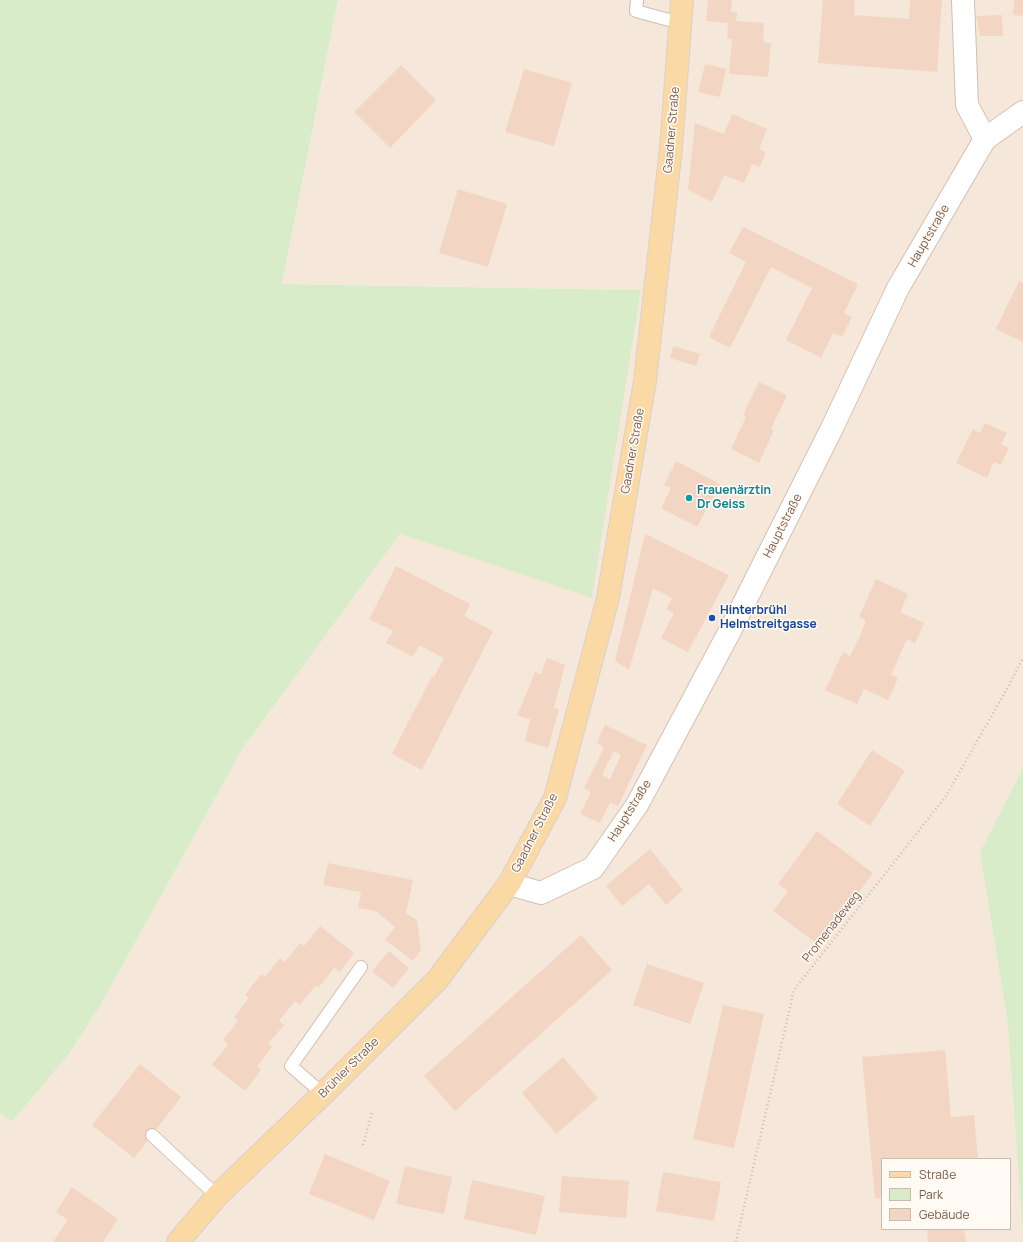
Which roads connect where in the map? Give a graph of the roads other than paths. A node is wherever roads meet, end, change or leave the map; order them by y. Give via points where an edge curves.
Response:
1 (637, 0) edge
2 (682, 0) edge
3 (963, 0) edge
4 (680, 23) junction
5 (1023, 112) edge
6 (985, 139) junction
7 (509, 884) junction
8 (361, 967) dead end
9 (324, 1094) junction
10 (152, 1135) dead end
11 (217, 1196) junction
12 (178, 1242) edge

1 - 4 lane via 636,11
2 - 4 main road, Gaadner Straße
3 - 6 street via 967,105
4 - 7 main road, Gaadner Straße via 671,148 645,382 608,598 555,798
5 - 6 street, Hauptstraße
6 - 7 street, Hauptstraße via 898,288 832,428 731,629 637,805 593,868 541,893
7 - 9 main road, Brühler Straße via 438,979
8 - 9 lane via 291,1066
9 - 11 main road, Brühler Straße
10 - 11 lane
11 - 12 main road, Brühler Straße

